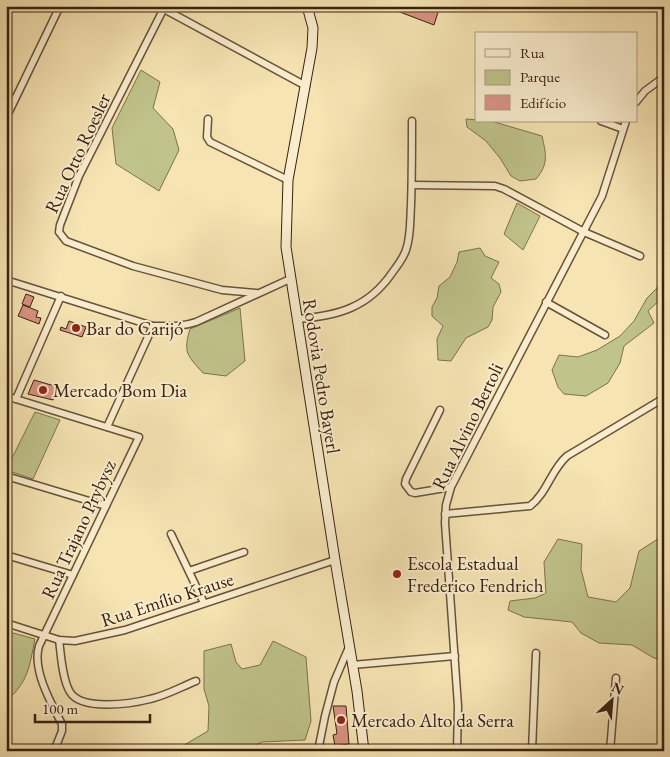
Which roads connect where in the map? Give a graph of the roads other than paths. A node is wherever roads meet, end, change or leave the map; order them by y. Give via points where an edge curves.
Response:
1 (60, 6) edge
2 (307, 6) edge
3 (165, 8) edge
4 (664, 77) edge
5 (306, 86) junction
6 (638, 100) edge
7 (6, 118) edge
8 (208, 119) dead end
9 (412, 121) dead end
10 (603, 122) edge
11 (626, 122) edge
12 (623, 129) junction
13 (288, 180) junction
14 (412, 185) junction
15 (584, 232) junction
16 (640, 256) dead end
17 (290, 279) junction
18 (6, 280) edge
19 (256, 293) junction
20 (61, 296) junction
21 (546, 302) junction
22 (297, 319) junction
23 (153, 326) junction
24 (605, 335) dead end
25 (6, 396) edge
26 (664, 398) edge
27 (16, 399) junction
28 (440, 410) dead end
29 (107, 427) junction
30 (6, 476) edge
31 (450, 488) junction
32 (106, 506) junction
33 (445, 514) junction
34 (171, 534) dead end
35 (244, 552) dead end
36 (6, 555) edge
37 (334, 560) junction
38 (188, 571) junction
39 (73, 575) junction
40 (204, 603) junction
41 (6, 623) edge
42 (45, 634) junction
43 (60, 640) junction
44 (349, 647) junction
45 (536, 653) dead end
46 (455, 656) junction
47 (352, 665) junction
48 (616, 678) dead end
49 (196, 680) dead end
50 (54, 751) edge
51 (318, 751) edge
52 (364, 751) edge
53 (458, 751) edge
54 (532, 751) edge
55 (610, 751) edge

1 - 7 street
2 - 5 main road, Rodovia Pedro Bayerl via 313,34
3 - 5 street
3 - 19 street, Rua Otto Roesler via 79,176 59,232 66,241 133,266 222,290
4 - 6 street
5 - 13 main road, Rodovia Pedro Bayerl
8 - 13 street via 207,137 210,142
9 - 14 street
10 - 12 street
11 - 12 street, Rua Alvino Bertoli
12 - 15 street, Rua Alvino Bertoli via 608,181
13 - 17 main road, Rodovia Pedro Bayerl via 285,235
14 - 15 street via 495,186
14 - 22 street via 406,250 385,284 364,302 344,312
15 - 16 street
15 - 21 street, Rua Alvino Bertoli
17 - 19 street
17 - 22 main road, Rodovia Pedro Bayerl
18 - 20 street
19 - 23 street via 186,326
20 - 23 street
20 - 27 street
21 - 24 street
21 - 31 street, Rua Alvino Bertoli
22 - 37 main road, Rodovia Pedro Bayerl
23 - 29 street
25 - 27 street
26 - 33 street via 567,456 530,506
27 - 29 street
28 - 31 street via 405,484 415,493
29 - 32 street, Rua Trajano Prybysz via 139,437
30 - 32 street
31 - 33 street, Rua Alvino Bertoli
32 - 39 street, Rua Trajano Prybysz
33 - 46 street, Rua Alvino Bertoli
34 - 38 street
35 - 38 street
36 - 39 street
37 - 40 street, Rua Emílio Krause
37 - 44 main road, Rodovia Pedro Bayerl
38 - 40 street
39 - 42 street, Rua Trajano Prybysz
40 - 43 street, Rua Emílio Krause via 115,633 75,641
41 - 42 street, Rua Emílio Krause
42 - 43 street, Rua Emílio Krause
42 - 50 street, Rua Trajano Prybysz via 37,654 46,690 62,724
43 - 49 street via 69,691 86,703 150,699
44 - 47 main road, Rodovia Pedro Bayerl
44 - 51 street via 332,690
45 - 54 street
46 - 47 street
46 - 53 street, Rua Alvino Bertoli
47 - 52 main road, Rodovia Pedro Bayerl
48 - 55 street

